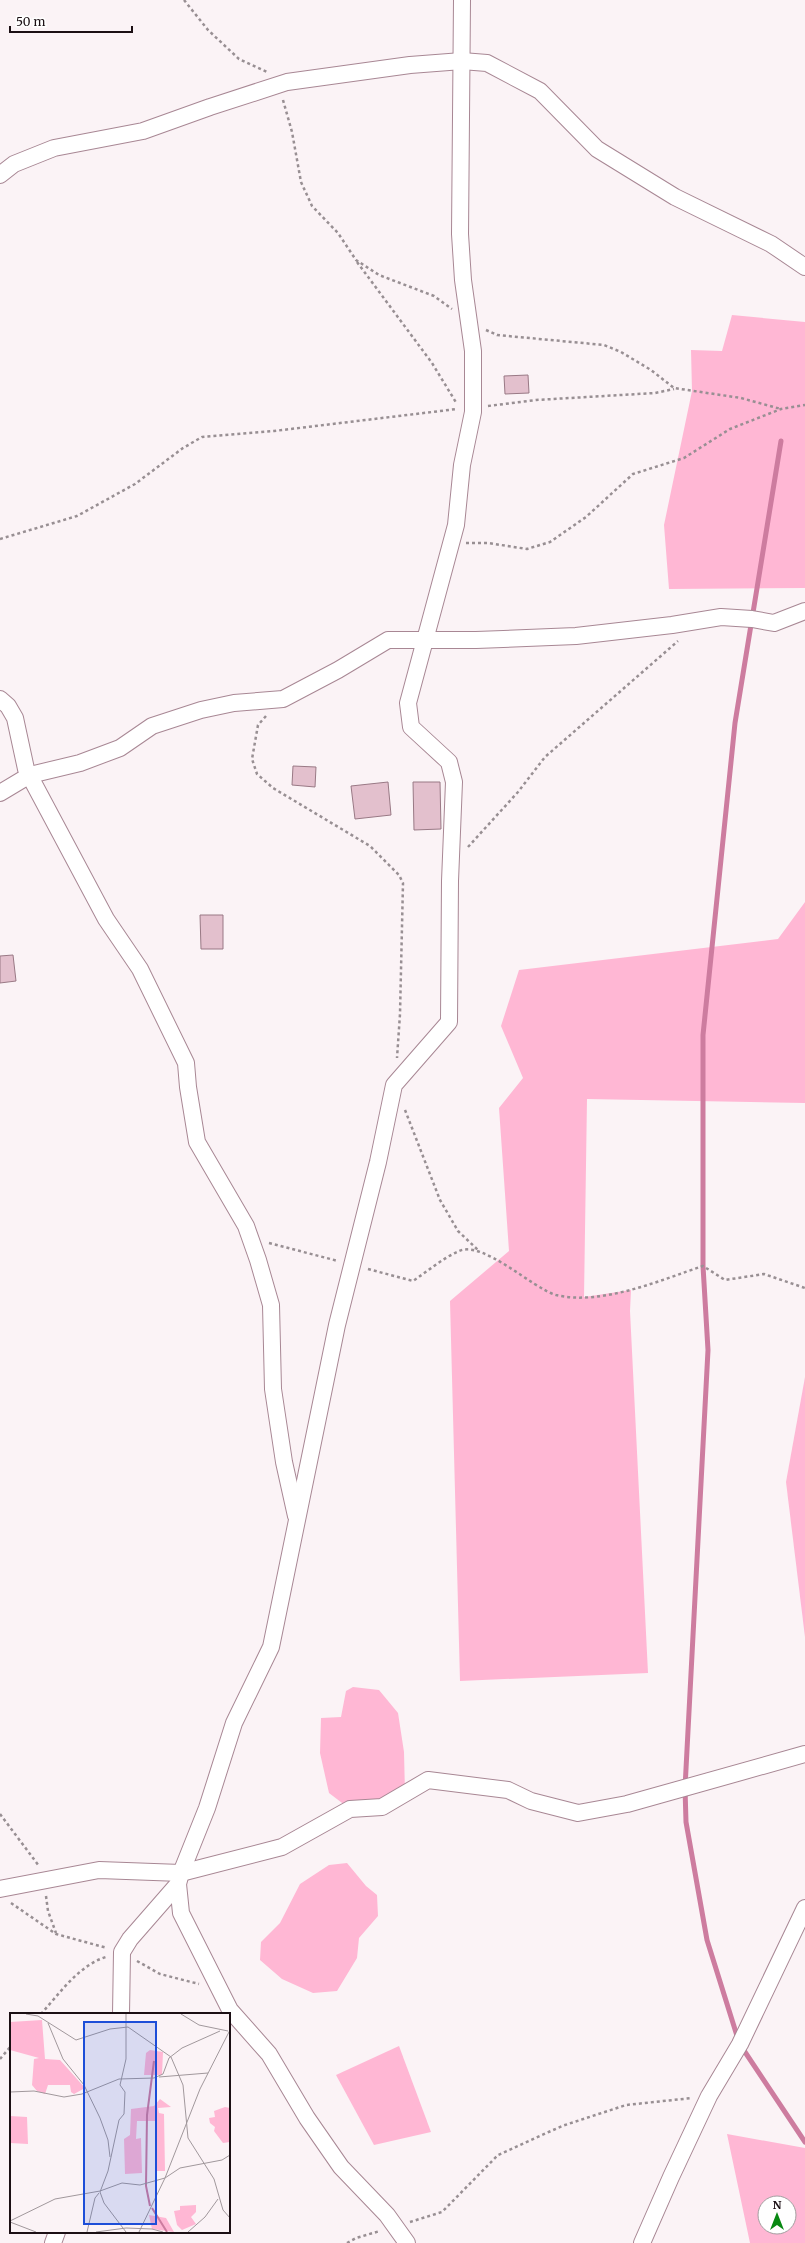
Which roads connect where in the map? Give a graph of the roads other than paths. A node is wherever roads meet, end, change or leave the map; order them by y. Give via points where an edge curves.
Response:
1 (462, 0) edge
2 (462, 61) junction
3 (0, 175) edge
4 (805, 267) edge
5 (805, 611) edge
6 (424, 639) junction
7 (0, 699) edge
8 (30, 776) junction
9 (0, 793) edge
10 (297, 1521) junction
11 (805, 1754) edge
12 (179, 1878) junction
13 (0, 1889) edge
14 (805, 1908) edge
15 (121, 2013) edge
16 (57, 2233) edge
17 (52, 2243) edge
18 (407, 2243) edge
19 (642, 2243) edge

1 - 2 street
2 - 3 street via 410,65 287,82 143,131 54,148 14,164
2 - 4 street via 487,63 540,91 597,149 675,197 771,244
2 - 6 street via 460,234 473,351 473,408 462,464 456,525
5 - 6 street via 774,624 752,619 721,617 699,622 576,636 476,640
6 - 8 street via 388,640 283,699 234,703 201,710 152,726 120,748 80,763
6 - 10 street via 408,703 411,727 449,762 454,782 449,1022 394,1085 378,1162 337,1325
7 - 8 street via 15,718 26,769
8 - 9 street
8 - 10 street via 106,919 140,969 186,1063 197,1142 250,1236 271,1305 273,1389 284,1462
10 - 12 street via 271,1647 234,1724 207,1808
11 - 12 street via 627,1804 578,1813 530,1801 508,1790 428,1780 382,1807 350,1809 282,1847
12 - 13 street via 99,1870
12 - 15 street via 122,1952
12 - 18 street via 180,1913 230,2010 269,2054 307,2118 341,2166 387,2215
14 - 19 street via 740,2044 709,2096
16 - 17 street

